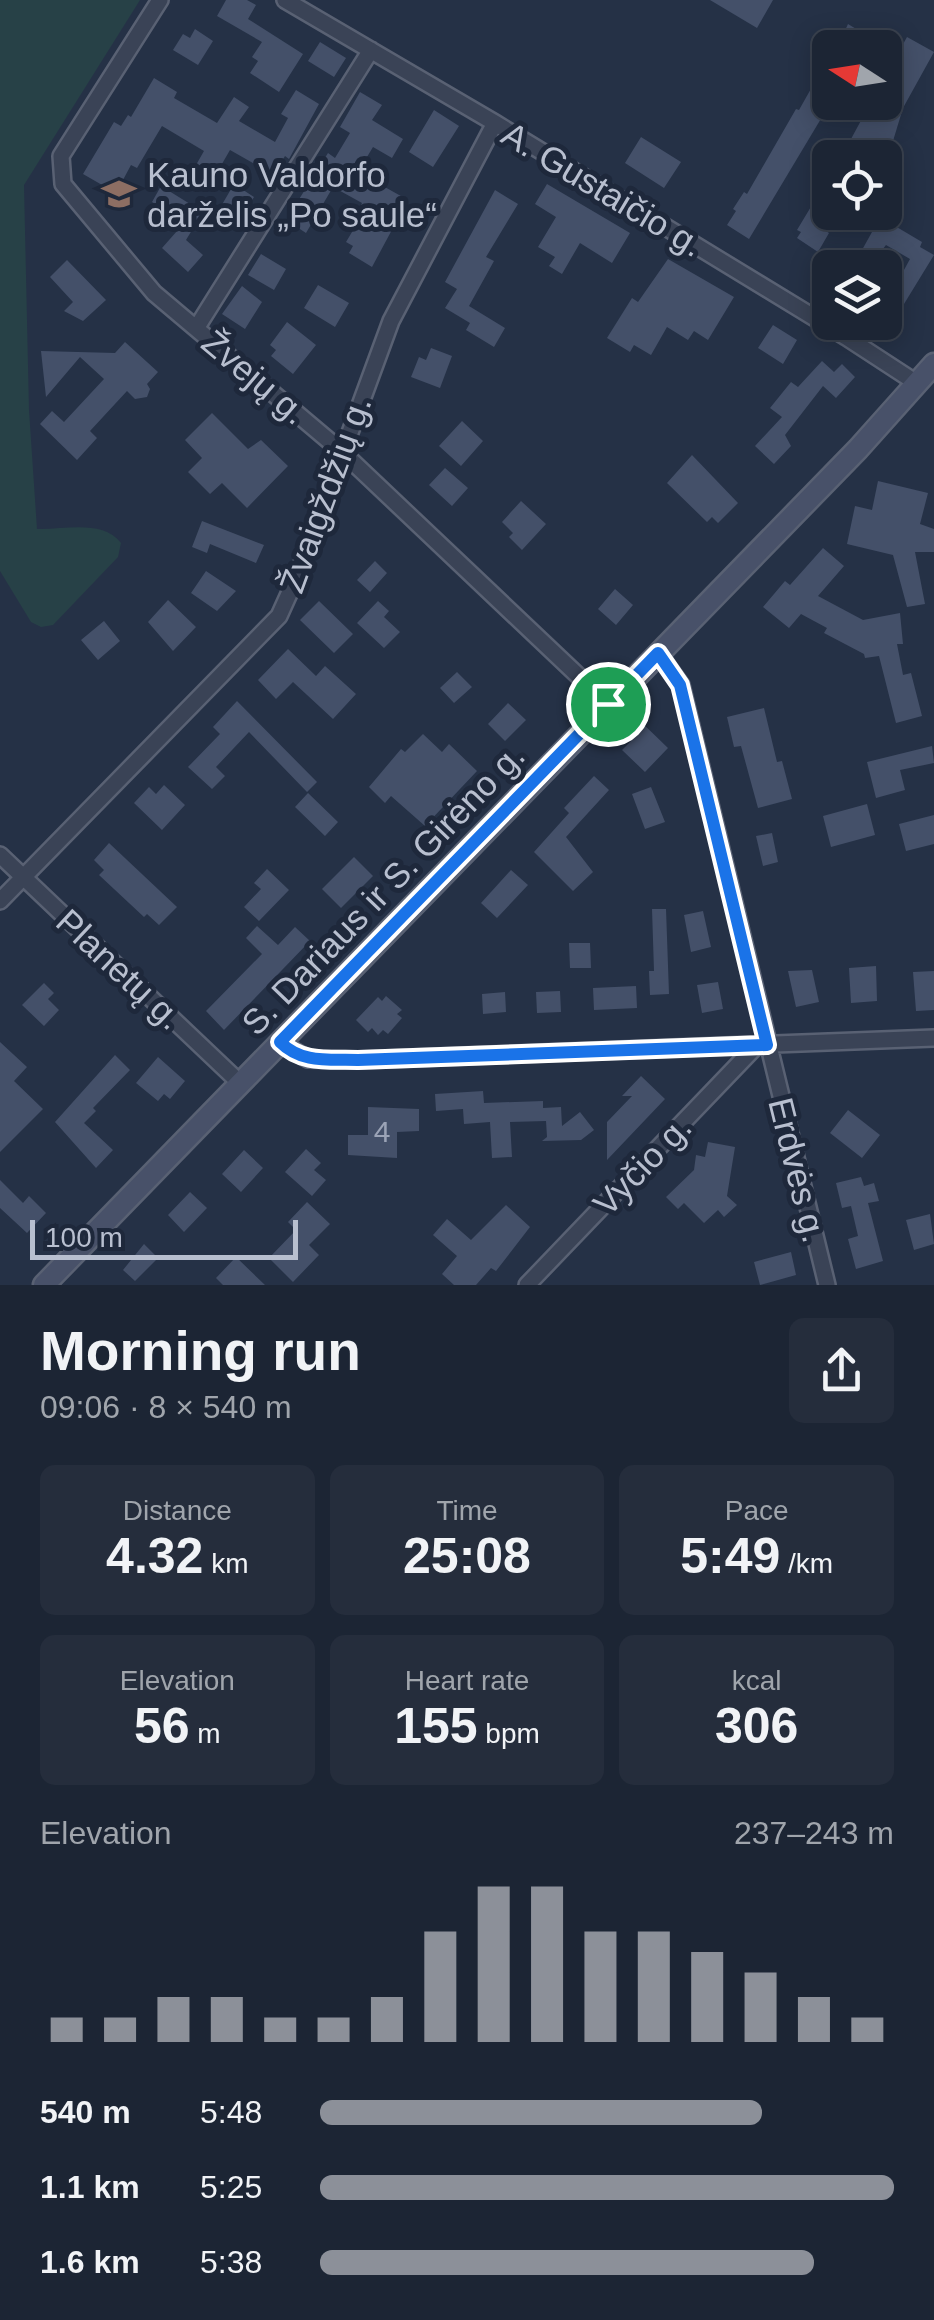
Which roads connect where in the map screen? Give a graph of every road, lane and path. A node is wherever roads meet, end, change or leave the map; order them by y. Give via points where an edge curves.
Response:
1 (160, 0) edge
2 (285, 0) edge
3 (371, 50) junction
4 (495, 123) junction
5 (196, 328) junction
6 (934, 364) edge
7 (918, 384) junction
8 (340, 450) junction
9 (658, 653) junction
10 (608, 704) junction
11 (0, 855) edge
12 (23, 877) junction
13 (0, 901) edge
14 (934, 1038) edge
15 (280, 1042) junction
16 (762, 1045) junction
17 (240, 1083) junction
18 (44, 1285) edge
19 (527, 1285) edge
20 (827, 1285) edge

1 - 5 street, Žvejų g. via 61,156 62,184 154,292
2 - 3 street, A. Gustaičio g.
3 - 4 street, A. Gustaičio g.
3 - 5 street
4 - 7 street, A. Gustaičio g.
4 - 8 street, Žvaigždžių g. via 390,321
5 - 8 street, Žvejų g.
6 - 7 street, S. Dariaus ir S. Girėno g.
7 - 9 street, S. Dariaus ir S. Girėno g.
8 - 10 street, Žvejų g.
8 - 12 street, Žvaigždžių g. via 279,616
9 - 10 street, S. Dariaus ir S. Girėno g.
9 - 16 street, Erdvės g. via 680,685
10 - 15 street, S. Dariaus ir S. Girėno g.
11 - 12 street, Planetų g.
12 - 13 street, Žvaigždžių g.
12 - 17 street, Planetų g.
14 - 16 street
15 - 16 street via 296,1056 342,1060
15 - 17 street, S. Dariaus ir S. Girėno g.
16 - 19 street, Vyčio g.
16 - 20 street, Erdvės g.
17 - 18 street, S. Dariaus ir S. Girėno g.

